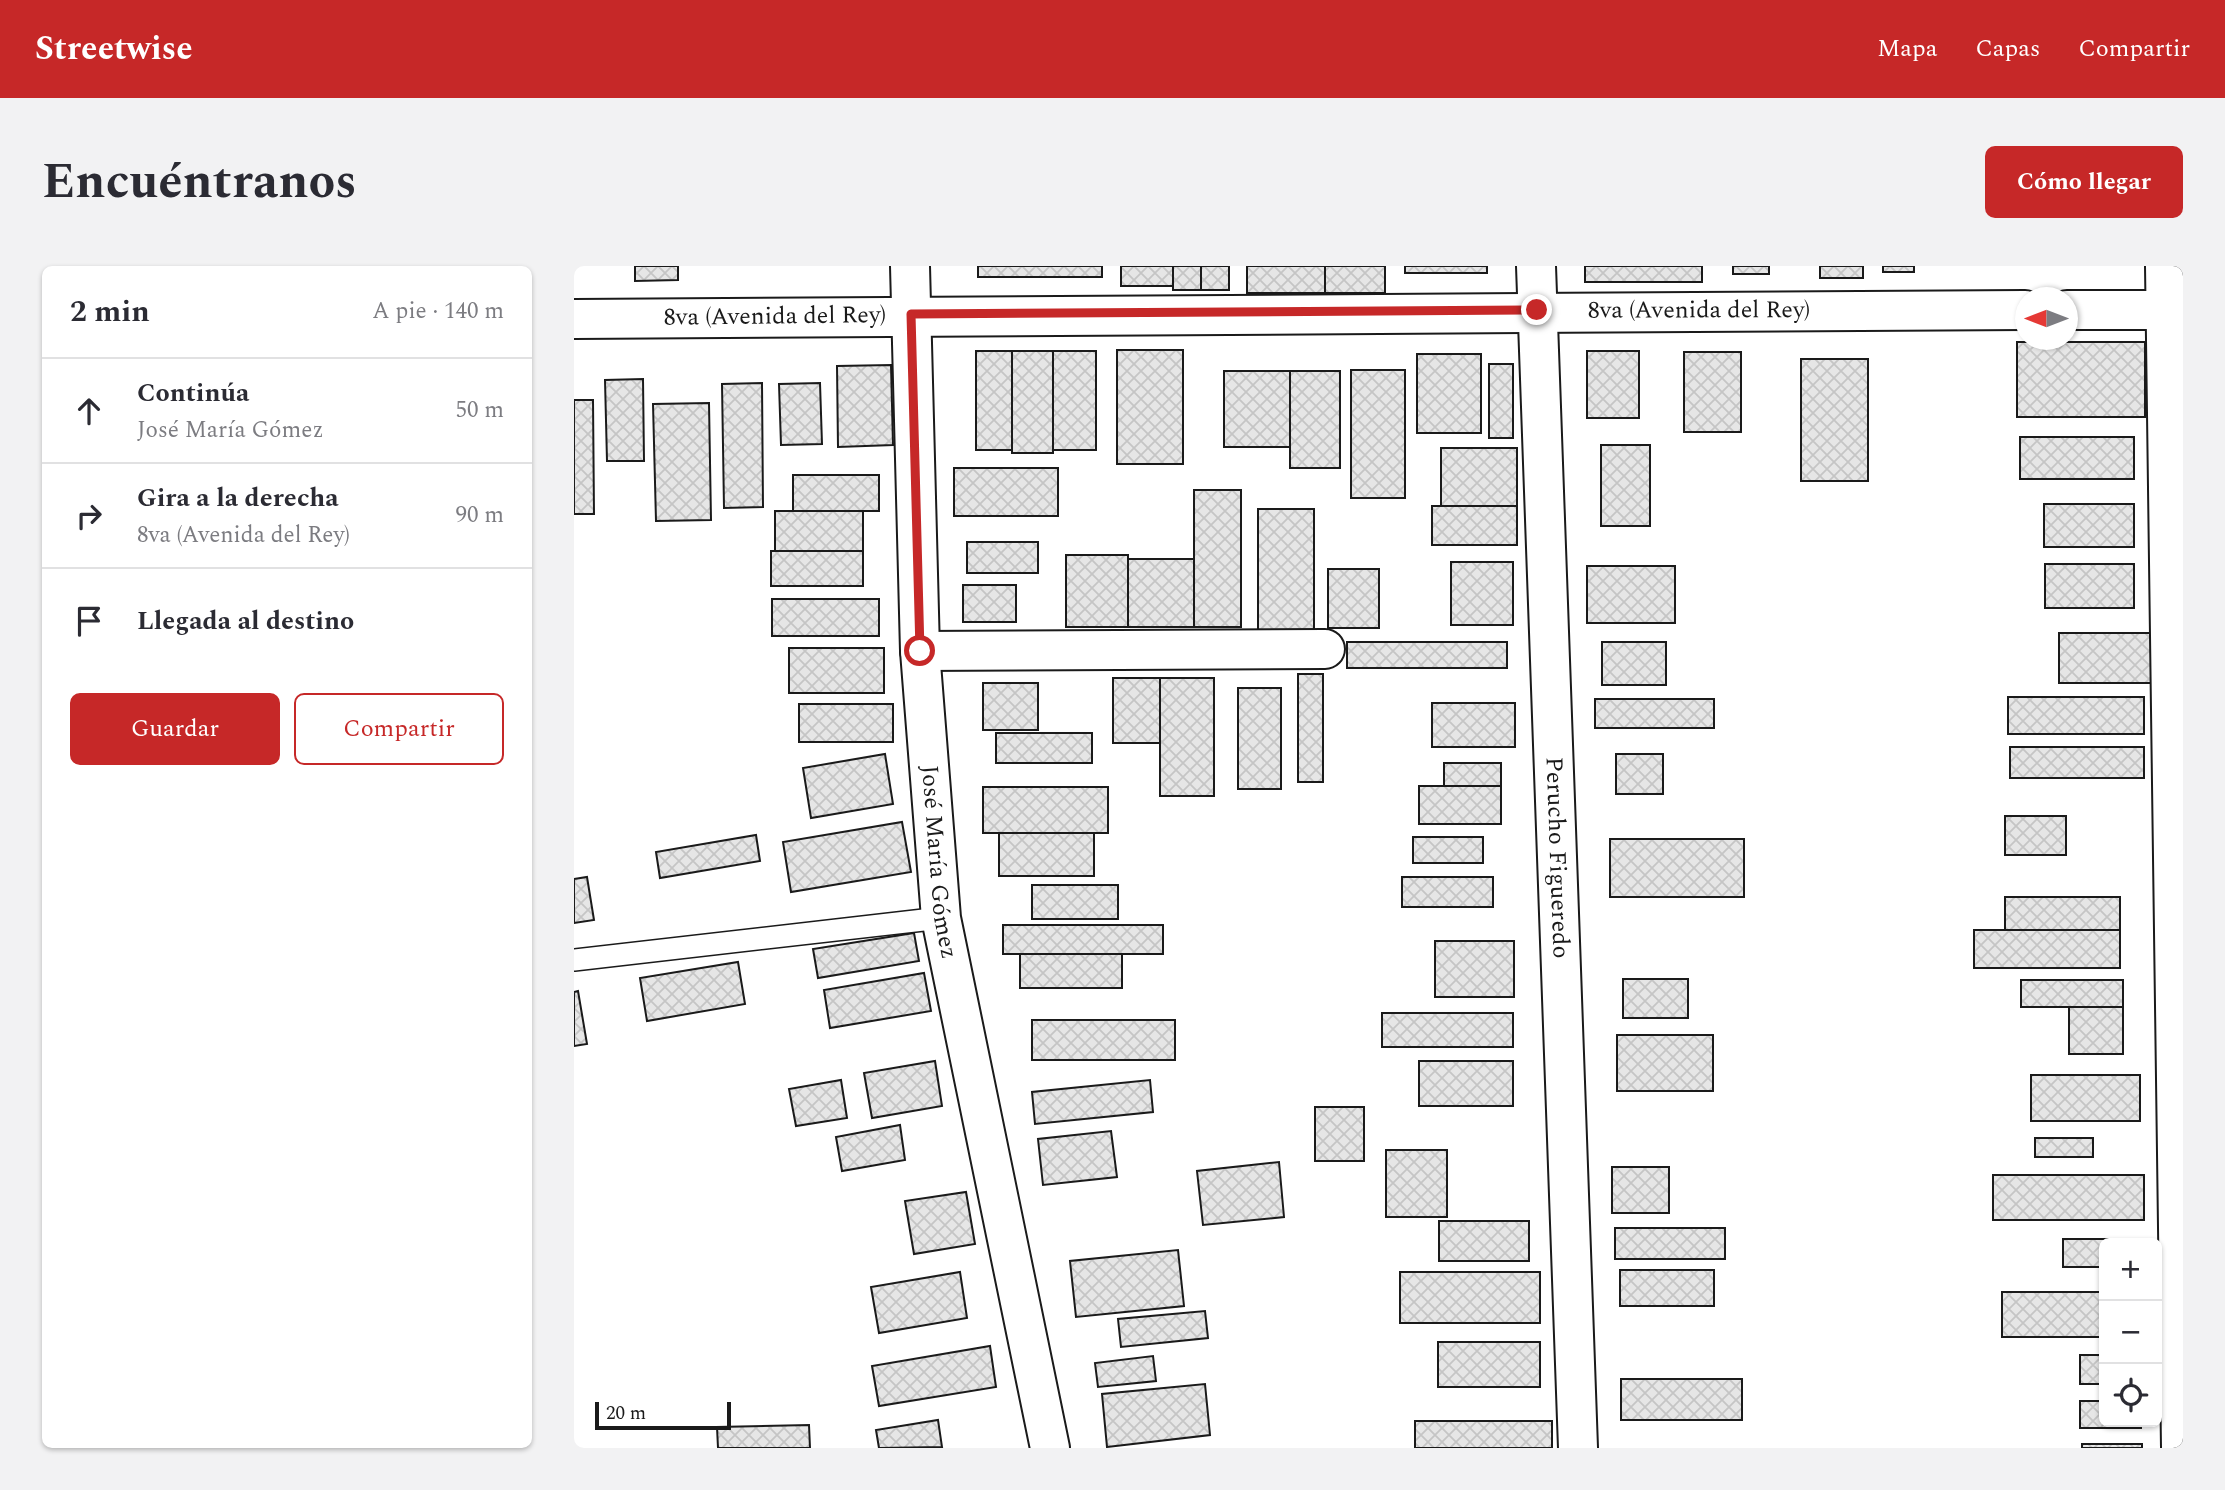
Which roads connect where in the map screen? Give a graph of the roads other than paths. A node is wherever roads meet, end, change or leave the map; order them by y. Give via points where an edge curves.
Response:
1 (910, 266) edge
2 (1536, 266) edge
3 (2165, 266) edge
4 (1537, 310) junction
5 (2015, 310) edge
6 (2078, 310) edge
7 (2174, 310) edge
8 (911, 314) junction
9 (574, 319) edge
10 (1325, 649) dead end
11 (920, 651) junction
12 (942, 918) junction
13 (574, 960) edge
14 (1050, 1448) edge
15 (1578, 1448) edge
16 (2181, 1448) edge

1 - 8 street, José María Gómez
2 - 4 street, Perucho Figueredo
3 - 7 street
4 - 5 street, 8va (Avenida del Rey)
4 - 8 street, 8va (Avenida del Rey)
4 - 15 street, Perucho Figueredo
6 - 7 street
7 - 16 street
8 - 9 street, 8va (Avenida del Rey)
8 - 11 street, José María Gómez
10 - 11 street
11 - 12 street, José María Gómez
12 - 13 lane
12 - 14 street, José María Gómez

